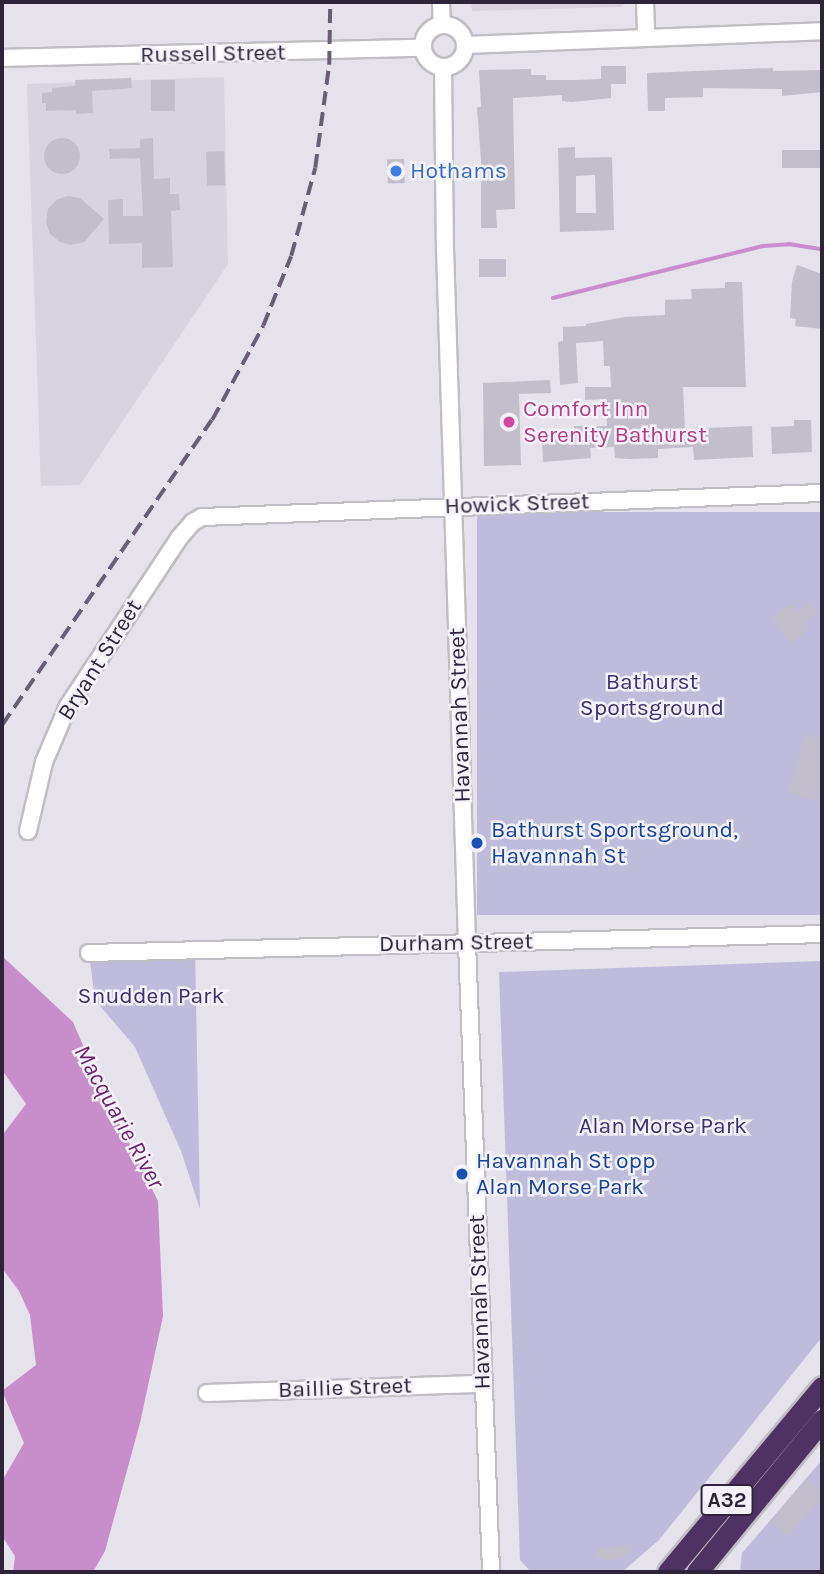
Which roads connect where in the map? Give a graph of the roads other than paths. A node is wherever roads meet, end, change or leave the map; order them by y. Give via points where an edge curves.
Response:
1 (441, 2) edge
2 (645, 2) edge
3 (442, 25) junction
4 (822, 31) edge
5 (646, 36) junction
6 (465, 45) junction
7 (423, 48) junction
8 (2, 58) edge
9 (443, 67) junction
10 (822, 493) edge
11 (454, 506) junction
12 (212, 515) joint
13 (28, 831) dead end
14 (822, 934) edge
15 (467, 943) junction
16 (89, 953) dead end
17 (483, 1384) junction
18 (822, 1387) edge
19 (207, 1393) dead end
20 (822, 1420) edge
21 (491, 1572) edge
22 (668, 1572) edge
23 (697, 1572) edge

1 - 3 street
2 - 5 street
3 - 6 street via 458,31
3 - 7 street via 426,35
4 - 5 street
5 - 6 street
6 - 9 street via 459,61
7 - 8 street, Russell Street
7 - 9 street via 428,59
9 - 11 street, Havannah Street
10 - 11 street, Howick Street
11 - 12 street, Howick Street
11 - 15 street, Havannah Street
12 - 13 street, Bryant Street via 185,529 68,706 44,762
14 - 15 street, Durham Street
15 - 16 street, Durham Street
15 - 17 street, Havannah Street
17 - 19 street, Baillie Street
17 - 21 street, Havannah Street
18 - 22 highway, A32
20 - 23 highway, A32

